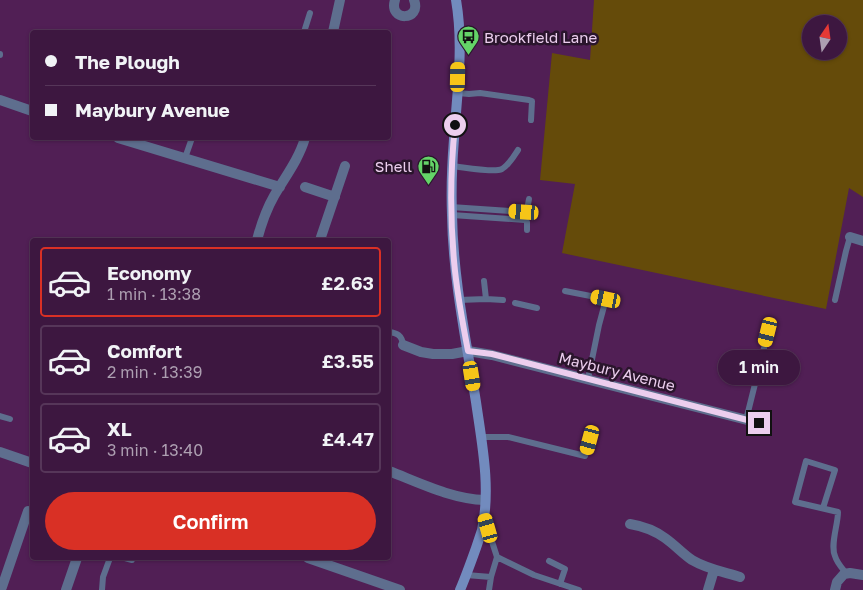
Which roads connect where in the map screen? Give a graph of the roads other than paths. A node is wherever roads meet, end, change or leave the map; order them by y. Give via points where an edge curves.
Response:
1 (340, 0) edge
2 (396, 0) edge
3 (456, 0) edge
4 (418, 1) edge
5 (310, 13) dead end
6 (305, 30) edge
7 (333, 30) edge
8 (458, 93) junction
9 (0, 100) edge
10 (30, 110) edge
11 (531, 120) dead end
12 (125, 140) edge
13 (191, 140) edge
14 (304, 140) edge
15 (518, 150) dead end
16 (185, 158) junction
17 (345, 166) dead end
18 (452, 166) junction
19 (280, 187) junction
20 (305, 187) dead end
21 (335, 197) junction
22 (529, 199) dead end
23 (452, 211) junction
24 (527, 230) dead end
25 (850, 237) joint
26 (258, 238) edge
27 (321, 238) edge
28 (863, 241) edge
29 (484, 281) dead end
30 (565, 291) dead end
31 (486, 299) junction
32 (459, 300) junction
33 (503, 300) dead end
34 (835, 300) dead end
35 (515, 303) dead end
36 (537, 308) dead end
37 (391, 332) edge
38 (768, 332) dead end
39 (403, 345) joint
40 (468, 351) junction
41 (588, 379) junction
42 (0, 416) edge
43 (10, 419) dead end
44 (746, 420) junction
45 (759, 423) dead end
46 (481, 437) junction
47 (590, 440) dead end
48 (0, 452) edge
49 (30, 462) edge
50 (391, 472) edge
51 (485, 500) junction
52 (823, 508) junction
53 (28, 512) dead end
54 (484, 514) junction
55 (630, 524) dead end
56 (497, 557) junction
57 (76, 560) edge
58 (109, 560) edge
59 (314, 560) edge
60 (549, 561) dead end
61 (714, 570) junction
62 (846, 573) junction
63 (466, 575) junction
64 (863, 575) edge
65 (491, 577) junction
66 (740, 577) dead end
67 (560, 584) junction
68 (5, 588) edge
69 (66, 590) edge
70 (102, 590) edge
71 (400, 590) edge
72 (460, 590) edge
73 (489, 590) edge
74 (580, 590) edge
75 (708, 590) edge
76 (835, 590) edge

1 - 7 street
2 - 4 street via 396,12 404,16 415,11
3 - 8 main road via 460,29
5 - 6 lane
8 - 11 lane via 532,101
8 - 18 main road
9 - 10 street
12 - 16 street
13 - 16 lane
14 - 19 street
15 - 18 lane via 502,169
16 - 19 street
17 - 21 street
18 - 23 main road
19 - 26 street
20 - 21 street
21 - 27 street
22 - 23 lane via 524,212
23 - 24 lane via 525,220
23 - 32 main road
25 - 28 street
25 - 34 lane
29 - 31 lane
30 - 41 lane via 606,299
31 - 32 lane
31 - 33 lane
32 - 40 main road
35 - 36 lane
37 - 39 lane via 400,336
38 - 44 lane
39 - 40 street, Maybury Avenue via 433,354
40 - 41 street, Maybury Avenue via 492,354
40 - 46 main road
41 - 44 street, Maybury Avenue
42 - 43 lane
44 - 45 street, Maybury Avenue
46 - 47 lane via 508,437 585,456
46 - 51 main road
48 - 49 street
50 - 51 street via 457,496
51 - 54 main road
52 - 52 lane via 795,502 806,462 835,470
52 - 62 lane via 838,512 833,549 836,560
53 - 68 street
54 - 56 lane
54 - 63 main road via 482,530
55 - 61 street via 657,533 693,560
56 - 65 lane
56 - 67 lane
57 - 69 street
58 - 70 lane
59 - 71 street
60 - 67 lane via 565,569
61 - 66 street
61 - 75 street
62 - 64 street
62 - 76 street via 837,582
63 - 65 lane
63 - 72 main road
65 - 73 lane
67 - 74 lane

